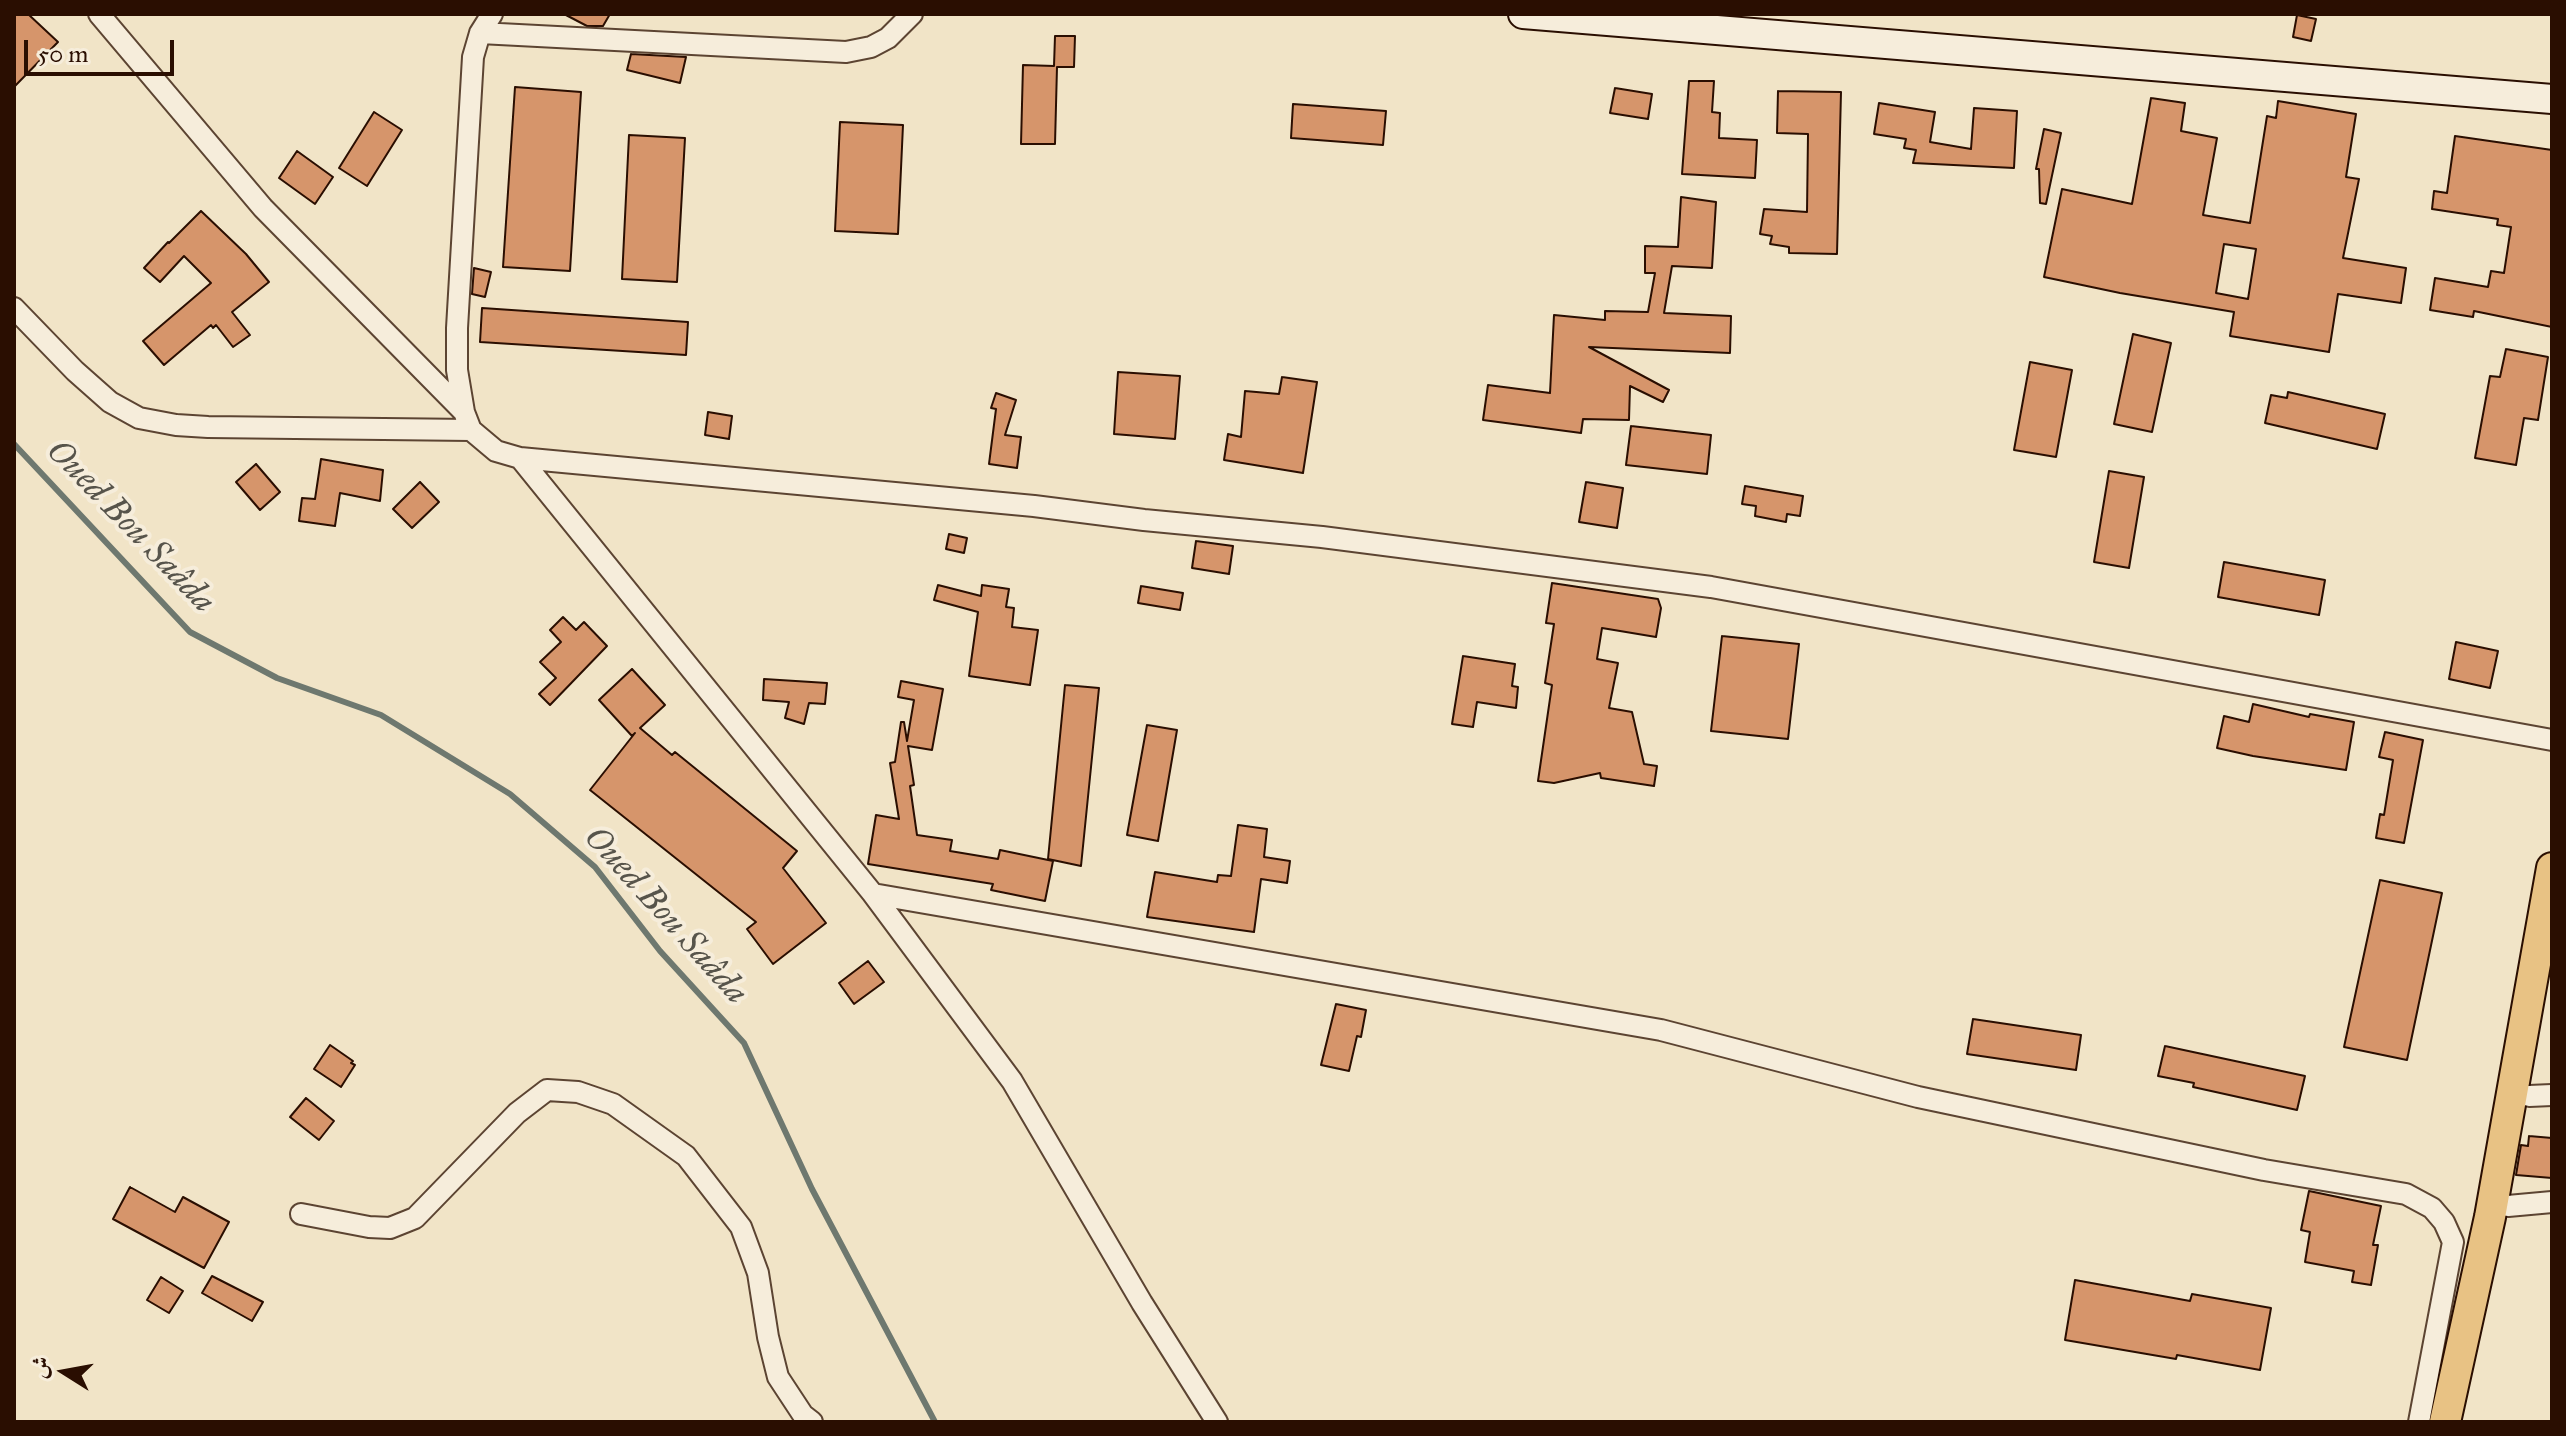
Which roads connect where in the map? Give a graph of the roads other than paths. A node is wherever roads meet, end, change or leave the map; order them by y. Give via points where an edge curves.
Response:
1 (99, 14) edge
2 (492, 14) edge
3 (912, 14) edge
4 (1523, 14) edge
5 (480, 33) junction
6 (2552, 99) edge
7 (14, 308) edge
8 (468, 421) junction
9 (520, 458) junction
10 (2552, 740) edge
11 (2552, 868) edge
12 (873, 894) junction
13 (2552, 969) edge
14 (2540, 1096) edge
15 (2552, 1202) edge
16 (2508, 1206) junction
17 (301, 1214) dead end
18 (812, 1422) edge
19 (1217, 1422) edge
20 (2419, 1422) edge
21 (2445, 1422) edge
22 (2462, 1422) edge

1 - 8 street via 263,208
2 - 5 street
3 - 5 street via 888,38 846,52
4 - 6 main road
5 - 8 street via 471,81 457,328 457,370
7 - 8 street via 110,402 139,418 208,427
8 - 9 street via 496,451
9 - 10 street via 1322,537 1711,587
9 - 12 street
11 - 21 main road via 2490,1217
12 - 19 street via 1012,1081
12 - 20 street via 1661,1030 1918,1097 2264,1170 2406,1194 2432,1208 2453,1242
13 - 14 main road
14 - 16 main road
15 - 16 street
16 - 22 main road
17 - 18 street via 390,1228 415,1218 517,1113 547,1090 578,1092 613,1104 686,1156 741,1227 758,1273 778,1377

